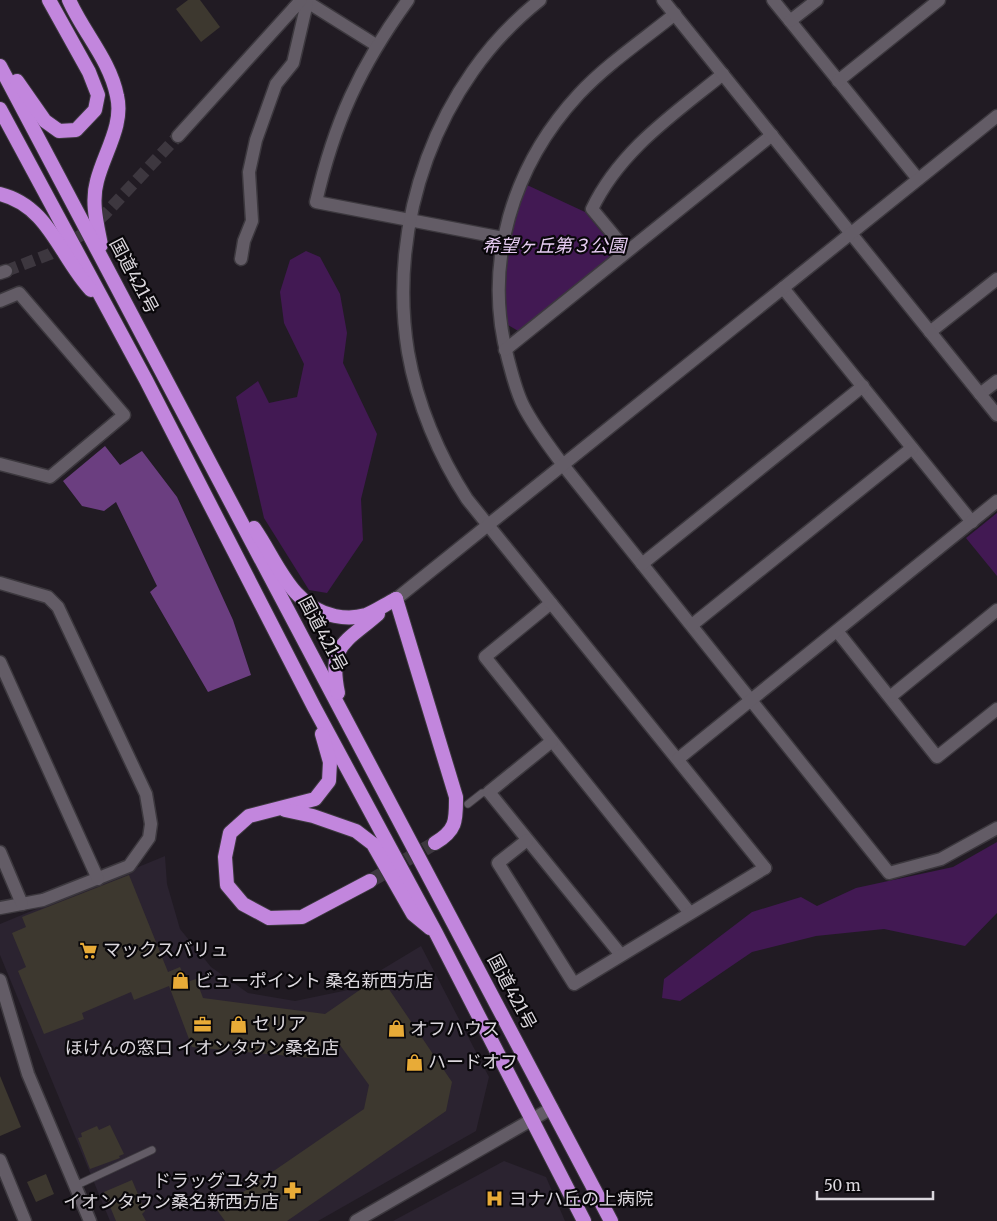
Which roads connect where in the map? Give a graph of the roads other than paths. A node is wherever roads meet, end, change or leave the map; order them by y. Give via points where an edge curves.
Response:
1 (49, 0) edge
2 (69, 0) edge
3 (408, 0) edge
4 (540, 0) edge
5 (663, 0) edge
6 (773, 0) edge
7 (817, 0) edge
8 (939, 0) edge
9 (301, 3) edge
10 (675, 14) junction
11 (790, 21) junction
12 (376, 44) junction
13 (0, 60) edge
14 (0, 66) edge
15 (723, 74) junction
16 (838, 81) junction
17 (0, 109) edge
18 (997, 116) edge
19 (772, 135) junction
20 (178, 136) tunnel mouth
21 (918, 179) junction
22 (0, 194) edge
23 (410, 220) junction
24 (851, 233) junction
25 (503, 238) junction
26 (627, 251) junction
27 (241, 259) dead end
28 (106, 264) junction
29 (997, 279) edge
30 (783, 288) junction
31 (0, 301) edge
32 (104, 303) junction
33 (930, 332) junction
34 (505, 350) junction
35 (997, 381) edge
36 (863, 386) junction
37 (980, 394) junction
38 (997, 415) edge
39 (912, 448) junction
40 (0, 464) edge
41 (563, 465) junction
42 (223, 487) junction
43 (997, 501) edge
44 (972, 522) junction
45 (488, 525) junction
46 (642, 564) junction
47 (0, 583) edge
48 (396, 598) junction
49 (551, 603) junction
50 (997, 610) edge
51 (692, 625) junction
52 (837, 631) junction
53 (0, 662) edge
54 (890, 697) junction
55 (750, 699) junction
56 (340, 706) junction
57 (314, 707) junction
58 (997, 708) edge
59 (552, 741) junction
60 (678, 759) junction
61 (489, 792) junction
62 (468, 804) dead end
63 (278, 808) junction
64 (997, 828) edge
65 (527, 840) junction
66 (435, 843) tunnel mouth
67 (0, 852) edge
68 (98, 879) junction
69 (370, 881) tunnel mouth
70 (22, 904) junction
71 (0, 908) edge
72 (690, 913) junction
73 (436, 933) junction
74 (621, 955) junction
75 (0, 980) edge
76 (552, 1108) junction
77 (531, 1120) junction
78 (152, 1150) dead end
79 (0, 1160) edge
80 (75, 1186) junction
81 (25, 1221) edge
82 (90, 1221) edge
83 (356, 1221) edge
84 (584, 1221) edge
85 (611, 1221) edge

1 - 13 highway via 90,72 98,95 95,110 76,130 59,131 45,121 6,63
2 - 28 highway via 108,68 118,97 116,130 96,182 94,216
3 - 12 street
4 - 23 street via 490,50 456,98 425,163
5 - 10 street
6 - 11 street
7 - 11 street
8 - 16 street
9 - 12 street
9 - 20 street
9 - 27 street via 293,63 276,84 256,140 249,172 252,221
10 - 15 street
10 - 25 street via 596,78 555,121 526,170
11 - 16 street
12 - 23 street via 337,125 316,202
14 - 28 highway, 国道421号
15 - 19 street
15 - 26 street via 641,141 618,167 596,200 592,209
16 - 21 street
17 - 32 highway
18 - 21 street
19 - 24 street
19 - 26 street
21 - 24 street
22 - 32 highway via 29,207 46,223 76,274
23 - 25 street
23 - 45 street via 405,309 408,352 414,377 446,462 467,499
24 - 30 street
24 - 33 street
25 - 34 street via 499,284
26 - 34 street
28 - 42 highway, 国道421号
29 - 33 street
30 - 36 street
30 - 41 street
31 - 40 street via 19,293 124,415 50,477
32 - 57 highway
33 - 37 street
34 - 41 street via 523,404
35 - 37 street
36 - 39 street
36 - 46 street
37 - 38 street
39 - 44 street
39 - 51 street
41 - 45 street
41 - 46 street
42 - 48 highway via 295,592 314,608 332,615 353,617 374,612
42 - 56 highway, 国道421号
43 - 44 street
44 - 52 street
45 - 48 street
45 - 49 street
46 - 51 street
47 - 68 street via 48,597 58,607 146,794 151,824 144,849 129,866
48 - 56 highway via 338,650 334,667
48 - 66 highway via 456,796 456,822 446,837
49 - 59 street via 485,657
49 - 60 street
50 - 54 street
51 - 55 street
52 - 54 street
52 - 55 street
53 - 68 street
54 - 58 street via 937,757
55 - 60 street
55 - 64 street via 890,873 941,859
56 - 76 highway, 国道421号
57 - 63 highway via 330,762 329,782 315,799
57 - 73 highway
59 - 61 street
59 - 72 street
60 - 72 street via 766,868
61 - 62 lane via 482,793
61 - 65 street
63 - 69 highway via 249,816 230,833 225,857 227,885 243,904 269,918 302,917
63 - 73 highway via 313,816 356,832 373,844 413,914
65 - 74 street
65 - 74 street via 498,863 574,984
67 - 70 street
68 - 70 street via 43,900
70 - 71 street
72 - 74 street
73 - 77 highway
75 - 80 street via 28,1074
76 - 77 street
76 - 85 highway, 国道421号
77 - 83 street
77 - 84 highway
78 - 80 lane
79 - 81 street
80 - 82 street

